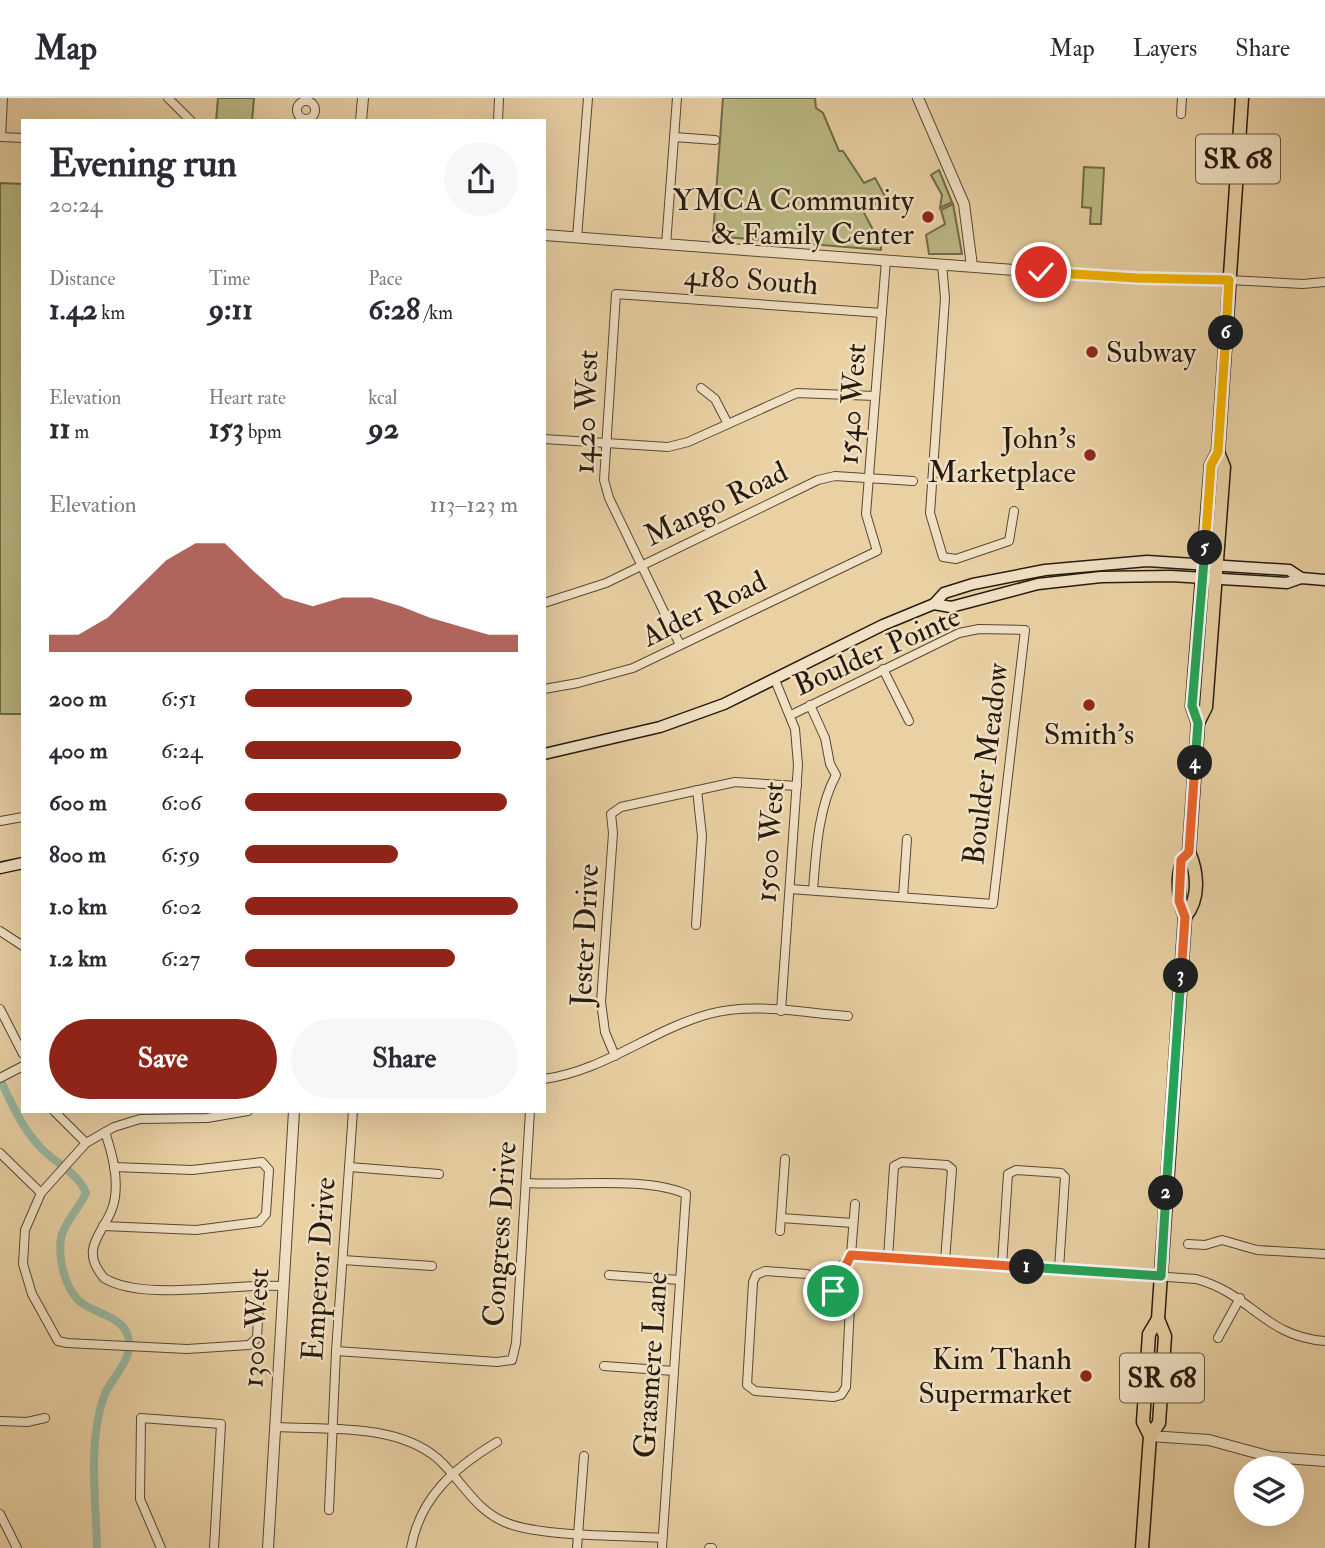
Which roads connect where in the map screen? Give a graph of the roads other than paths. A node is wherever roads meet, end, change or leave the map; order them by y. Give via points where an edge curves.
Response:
1 (4, 98) edge
2 (168, 98) edge
3 (363, 98) edge
4 (499, 98) edge
5 (588, 98) edge
6 (677, 98) edge
7 (918, 98) edge
8 (1182, 98) edge
9 (1242, 98) edge
10 (1181, 114) dead end
11 (189, 119) edge
12 (361, 119) edge
13 (498, 119) edge
14 (0, 137) edge
15 (674, 137) junction
16 (21, 138) edge
17 (715, 140) dead end
18 (546, 235) edge
19 (577, 238) junction
20 (666, 244) junction
21 (886, 260) junction
22 (942, 264) junction
23 (972, 266) junction
24 (1229, 280) junction
25 (1325, 282) edge
26 (617, 294) joint
27 (881, 313) junction
28 (701, 388) dead end
29 (875, 396) junction
30 (728, 424) junction
31 (546, 439) edge
32 (605, 443) junction
33 (869, 478) junction
34 (913, 481) dead end
35 (1014, 511) dead end
36 (877, 551) joint
37 (1210, 564) junction
38 (642, 566) junction
39 (1037, 571) junction
40 (1301, 578) junction
41 (1209, 579) junction
42 (1325, 580) edge
43 (994, 594) junction
44 (546, 602) edge
45 (934, 604) junction
46 (1025, 630) joint
47 (680, 645) junction
48 (883, 669) junction
49 (775, 680) junction
50 (546, 689) edge
51 (810, 705) junction
52 (790, 715) junction
53 (909, 721) dead end
54 (546, 754) edge
55 (797, 786) junction
56 (697, 790) junction
57 (21, 817) edge
58 (0, 821) edge
59 (907, 839) dead end
60 (21, 863) edge
61 (0, 868) edge
62 (790, 889) junction
63 (813, 890) junction
64 (903, 897) junction
65 (696, 925) dead end
66 (0, 931) edge
67 (21, 944) edge
68 (0, 1009) edge
69 (781, 1011) junction
70 (848, 1016) dead end
71 (21, 1050) edge
72 (615, 1056) junction
73 (21, 1067) edge
74 (1, 1077) edge
75 (546, 1079) edge
76 (56, 1113) edge
77 (234, 1113) edge
78 (294, 1113) edge
79 (353, 1113) edge
80 (530, 1113) edge
81 (105, 1132) junction
82 (86, 1143) junction
83 (0, 1153) edge
84 (785, 1159) dead end
85 (3, 1163) edge
86 (114, 1167) junction
87 (349, 1167) junction
88 (439, 1174) dead end
89 (527, 1183) junction
90 (41, 1193) junction
91 (855, 1204) dead end
92 (781, 1218) junction
93 (853, 1223) junction
94 (103, 1226) junction
95 (780, 1231) dead end
96 (1188, 1244) dead end
97 (1325, 1254) edge
98 (851, 1255) junction
99 (888, 1258) junction
100 (343, 1260) junction
101 (945, 1261) junction
102 (1002, 1265) junction
103 (432, 1266) dead end
104 (1059, 1269) junction
105 (610, 1275) dead end
106 (1161, 1276) junction
107 (680, 1280) junction
108 (260, 1284) junction
109 (282, 1286) junction
110 (829, 1289) junction
111 (1240, 1298) junction
112 (1218, 1338) dead end
113 (1325, 1341) edge
114 (336, 1351) junction
115 (604, 1366) dead end
116 (674, 1371) junction
117 (45, 1418) dead end
118 (0, 1421) edge
119 (276, 1427) junction
120 (333, 1430) junction
121 (1150, 1436) junction
122 (497, 1442) dead end
123 (584, 1456) dead end
124 (1325, 1461) edge
125 (451, 1474) junction
126 (330, 1510) dead end
127 (0, 1514) edge
128 (578, 1532) junction
129 (662, 1538) junction
130 (17, 1548) edge
131 (161, 1548) edge
132 (214, 1548) edge
133 (268, 1548) edge
134 (411, 1548) edge
135 (577, 1548) edge
136 (662, 1548) edge
137 (1142, 1548) edge

1 - 14 street
2 - 11 street
3 - 12 street
4 - 13 street
5 - 19 street
6 - 15 street
7 - 23 street via 964,204
8 - 10 street
9 - 24 main road, SR 68
14 - 16 street
15 - 17 street
15 - 20 street
18 - 19 street
19 - 20 street
20 - 21 street
21 - 22 street
21 - 27 street, 1540 West
22 - 23 street
22 - 35 street via 946,298 930,517 943,557 956,559 1009,541
23 - 24 street via 1121,278
24 - 25 street
24 - 37 main road, SR 68 via 1218,452 1211,465
26 - 27 street, 4180 South
26 - 32 street, 1420 West
27 - 29 street, 1540 West
28 - 30 street via 715,399
29 - 30 street via 797,393
29 - 33 street, 1540 West
30 - 32 street via 679,446
31 - 32 street
32 - 38 street, 1420 West via 606,489
33 - 34 street, Mango Road
33 - 36 street, 1540 West via 867,524
33 - 38 street, Mango Road via 818,480
36 - 47 street, Alder Road
37 - 39 main road via 1147,561
37 - 40 main road via 1289,570
37 - 41 main road, SR 68
38 - 44 street, Mango Road via 587,591
38 - 47 street, 1420 West
39 - 43 main road via 1035,578
39 - 45 main road via 961,587 944,593
40 - 41 main road via 1287,583
40 - 42 main road
41 - 43 main road via 1146,575 1078,579
41 - 106 main road, SR 68 via 1206,707 1198,723 1189,852 1181,860 1179,901 1185,917
43 - 45 main road via 951,607
45 - 49 main road
46 - 48 street, Boulder Pointe via 959,633
46 - 64 street, Boulder Meadow via 993,904
47 - 50 street, Alder Road via 616,673
48 - 51 street, Boulder Pointe
48 - 53 street
49 - 52 street, 1500 West
49 - 54 main road via 660,727
51 - 52 street, Boulder Pointe
51 - 63 street via 836,775 828,790
52 - 55 street, 1500 West via 797,745
55 - 56 street via 745,782
55 - 62 street, 1500 West
56 - 65 street via 702,825
56 - 72 street, Jester Drive via 621,807 611,814 601,1002
57 - 58 street
59 - 64 street
60 - 61 main road
62 - 63 street
62 - 69 street, 1500 West
63 - 64 street
66 - 67 street
68 - 71 street
69 - 70 street
69 - 72 street via 707,1014
72 - 75 street
73 - 74 street
76 - 82 street
77 - 81 street via 193,1119 147,1118
78 - 109 street, 1300 West
79 - 87 street, Emperor Drive
80 - 89 street, Congress Drive
81 - 82 street
81 - 86 street
82 - 90 street
83 - 85 street
84 - 92 street
85 - 90 street
86 - 94 street via 114,1205
86 - 94 street via 192,1170 266,1164 265,1214 258,1222 196,1230
87 - 88 street
87 - 100 street, Emperor Drive
89 - 107 street, Grasmere Lane via 608,1183 673,1188 686,1194
89 - 114 street, Congress Drive via 512,1360
90 - 108 street via 25,1230 23,1264 52,1335 62,1343 249,1345 256,1341
91 - 93 street
92 - 93 street
92 - 95 street
93 - 98 street
94 - 108 street via 93,1255 100,1273 110,1282 167,1289
96 - 97 street via 1222,1240 1257,1250
98 - 99 street
98 - 110 street
99 - 101 street
99 - 101 street via 894,1166 902,1162 951,1169
100 - 103 street
100 - 114 street, Emperor Drive
101 - 102 street
102 - 104 street
102 - 104 street via 1008,1174 1016,1170 1061,1173 1065,1177
104 - 106 street
105 - 107 street
106 - 111 street via 1213,1284
106 - 121 main road, SR 68 via 1158,1319 1149,1334 1143,1422
107 - 116 street, Grasmere Lane
108 - 109 street
109 - 119 street, 1300 West
110 - 110 street via 851,1310 843,1393 834,1397 752,1391 746,1380 753,1282 759,1272 807,1274
111 - 112 street
111 - 113 street via 1284,1332
114 - 120 street, Emperor Drive
115 - 116 street
116 - 129 street, Grasmere Lane
117 - 118 street
119 - 120 street
119 - 133 street, 1300 West
120 - 125 street via 398,1437 422,1448
120 - 126 street, Emperor Drive
121 - 124 street via 1209,1440 1271,1457
121 - 137 main road, SR 68
122 - 125 street
123 - 128 street
125 - 128 street via 472,1500 509,1524
125 - 134 street via 424,1508
127 - 130 street
128 - 129 street
128 - 135 street
129 - 136 street, Grasmere Lane
131 - 132 street via 139,1499 141,1418 221,1424

